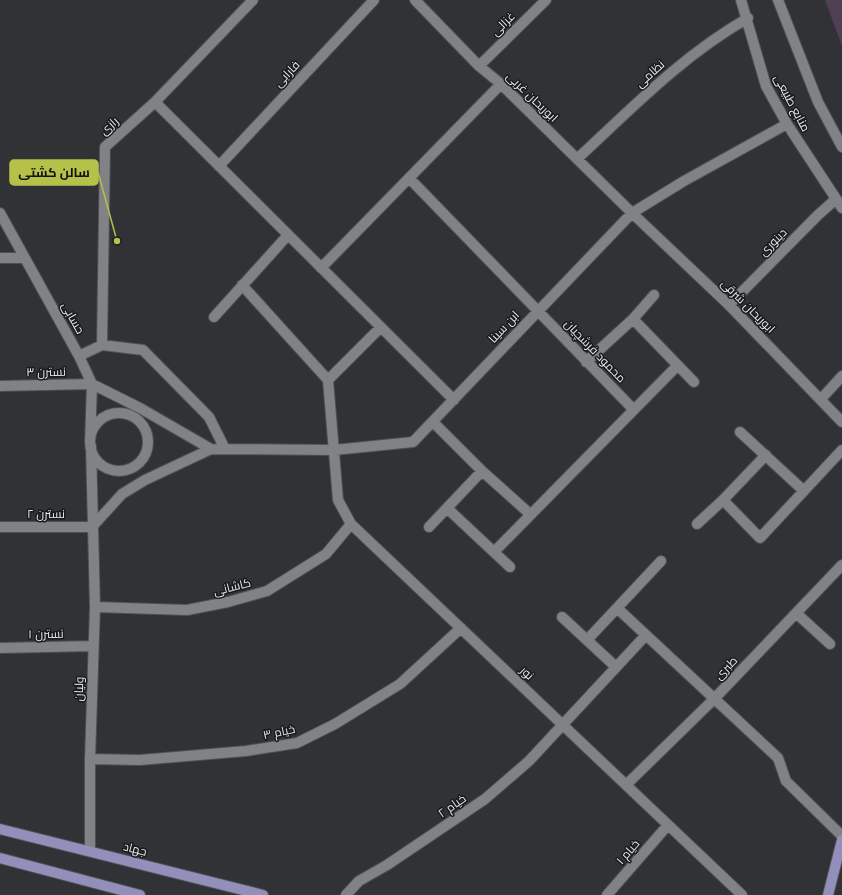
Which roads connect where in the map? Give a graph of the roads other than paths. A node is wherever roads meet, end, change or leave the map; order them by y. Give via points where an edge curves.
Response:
1 (252, 0) edge
2 (374, 0) edge
3 (415, 0) edge
4 (546, 0) edge
5 (741, 0) edge
6 (778, 0) edge
7 (748, 18) junction
8 (479, 66) junction
9 (501, 84) junction
10 (155, 102) junction
11 (787, 124) junction
12 (842, 147) edge
13 (576, 159) junction
14 (219, 166) junction
15 (410, 179) junction
16 (839, 203) edge
17 (0, 213) edge
18 (632, 213) junction
19 (288, 235) junction
20 (0, 258) edge
21 (25, 258) junction
22 (321, 268) junction
23 (242, 285) junction
24 (654, 295) dead end
25 (729, 305) junction
26 (537, 311) junction
27 (214, 317) dead end
28 (633, 319) junction
29 (381, 327) junction
30 (102, 346) junction
31 (79, 356) junction
32 (586, 362) junction
33 (677, 366) junction
34 (842, 376) edge
35 (328, 380) junction
36 (694, 382) dead end
37 (92, 384) junction
38 (0, 386) edge
39 (821, 399) junction
40 (454, 400) junction
41 (140, 408) junction
42 (634, 410) junction
43 (134, 418) junction
44 (433, 422) junction
45 (842, 422) edge
46 (740, 432) dead end
47 (90, 445) junction
48 (211, 449) junction
49 (225, 449) junction
50 (334, 450) junction
51 (842, 450) edge
52 (766, 455) junction
53 (135, 466) junction
54 (482, 471) junction
55 (145, 480) junction
56 (804, 491) junction
57 (723, 500) junction
58 (448, 509) junction
59 (530, 514) junction
60 (351, 524) junction
61 (696, 524) dead end
62 (429, 526) dead end
63 (0, 527) edge
64 (92, 527) junction
65 (494, 552) junction
66 (661, 561) dead end
67 (842, 566) edge
68 (510, 567) dead end
69 (95, 607) junction
70 (617, 608) junction
71 (796, 613) junction
72 (562, 617) dead end
73 (461, 628) junction
74 (646, 635) junction
75 (587, 640) junction
76 (830, 644) dead end
77 (93, 646) junction
78 (0, 648) edge
79 (616, 667) junction
80 (714, 699) junction
81 (562, 725) junction
82 (90, 759) junction
83 (626, 785) junction
84 (668, 825) junction
85 (0, 828) edge
86 (842, 836) edge
87 (842, 840) edge
88 (90, 851) junction
89 (0, 858) edge
90 (140, 895) edge
91 (263, 895) edge
92 (346, 895) edge
93 (607, 895) edge
94 (742, 895) edge
95 (828, 895) edge

1 - 10 street, رازی
2 - 14 street, فارابی
3 - 8 street, ابوریحان غربی
4 - 8 street, غزالی
5 - 7 street, منابع طبیعی
6 - 12 street, منابع طبیعی via 818,102
7 - 11 street, منابع طبیعی via 766,86
7 - 13 street, نظامی via 720,34 669,74
8 - 9 street, ابوریحان غربی
9 - 13 street, ابوریحان غربی
9 - 15 street
10 - 14 street
10 - 30 street, رازی via 105,147
11 - 16 street, منابع طبیعی
11 - 18 street, ابن سینا
13 - 18 street, ابوریحان غربی
14 - 19 street
15 - 22 street
15 - 26 street, محمود فرشچیان
16 - 25 street, دینوری via 818,215
17 - 21 street, حسابی
18 - 25 street, ابوریحان شرقی
18 - 26 street, ابن سینا
19 - 22 street
19 - 23 street
20 - 21 street
21 - 31 street, حسابی
22 - 29 street
23 - 27 street
23 - 35 street
24 - 28 street
25 - 39 street, ابوریحان شرقی
26 - 32 street, محمود فرشچیان
26 - 40 street, ابن سینا
28 - 32 street
28 - 33 street
29 - 35 street
29 - 40 street
30 - 31 street
30 - 49 street via 144,350 209,418
31 - 37 street, حسابی
32 - 42 street, محمود فرشچیان
33 - 36 street
33 - 42 street
34 - 39 street
35 - 50 street, نور
37 - 38 street, نسترن ۳
37 - 41 street
37 - 47 street, حسابی
39 - 45 street, ابوریحان شرقی
40 - 44 street, ابن سینا
41 - 43 street
41 - 48 street
42 - 59 street
43 - 47 street via 126,414 107,416 96,425
43 - 53 street via 142,424 148,442 142,459
44 - 50 street, ابن سینا via 413,442
44 - 54 street
46 - 52 street
47 - 53 street via 96,460 108,469 126,470
47 - 64 street, حسابی
48 - 49 street, ابن سینا
48 - 55 street
49 - 50 street, ابن سینا
50 - 60 street, نور via 338,500
51 - 56 street
52 - 56 street
52 - 57 street
53 - 55 street
54 - 58 street
54 - 59 street
55 - 64 street via 122,494
56 - 57 street via 760,538
57 - 61 street
58 - 62 street
58 - 65 street
59 - 65 street
60 - 69 street, کاشانی via 326,554 267,591 187,610
60 - 73 street, نور
63 - 64 street, نسترن ۲
64 - 69 street, ولیان
65 - 68 street
66 - 70 street
67 - 71 street, طبری
69 - 77 street, ولیان
70 - 74 street
70 - 75 street
71 - 76 street
71 - 80 street, طبری
72 - 75 street
73 - 81 street, نور
73 - 82 street, خیام ۳ via 400,684 335,724 297,743 246,751 140,760
74 - 79 street, خیام ۲
74 - 80 street
75 - 79 street
77 - 78 street, نسترن ۱
77 - 82 street, ولیان
79 - 81 street, خیام ۲
80 - 83 street, طبری
80 - 86 street via 778,758 786,781
81 - 83 street, نور
81 - 92 street, خیام ۲ via 529,761 485,798 359,881
82 - 88 street, ولیان
83 - 84 street, نور
84 - 93 street, خیام ۱
84 - 94 street, نور
85 - 88 main road, جهاد
87 - 95 main road
88 - 91 main road, جهاد
89 - 90 main road

